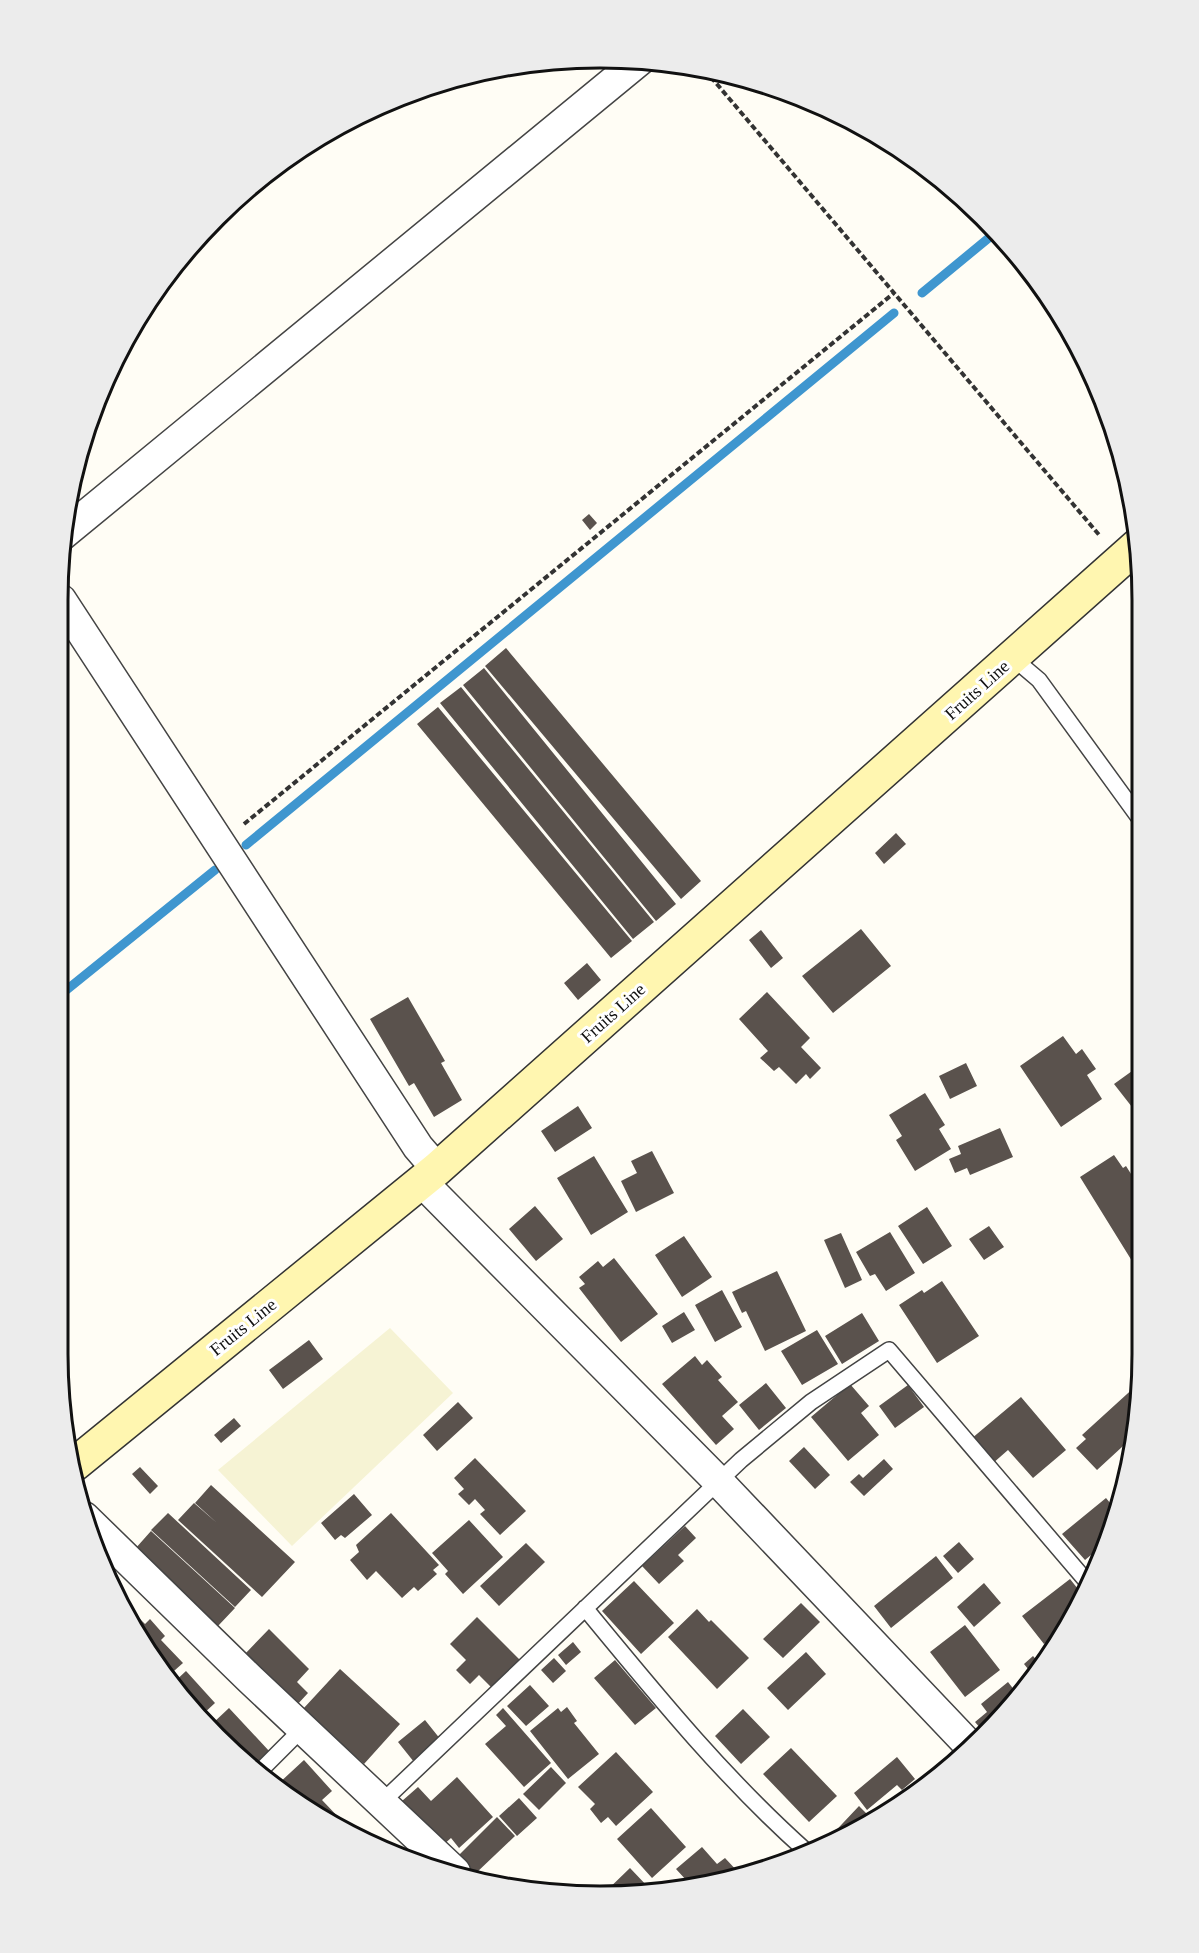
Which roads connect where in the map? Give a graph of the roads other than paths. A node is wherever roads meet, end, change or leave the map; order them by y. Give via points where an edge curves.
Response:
1 (629, 69) edge
2 (73, 526) edge
3 (1129, 553) edge
4 (68, 611) edge
5 (1013, 658) junction
6 (1132, 808) edge
7 (429, 1175) junction
8 (79, 1461) edge
9 (718, 1481) junction
10 (98, 1531) edge
11 (1082, 1577) edge
12 (585, 1608) junction
13 (303, 1728) junction
14 (964, 1740) edge
15 (265, 1766) edge
16 (382, 1802) junction
17 (801, 1846) edge
18 (444, 1862) edge

1 - 2 street
3 - 5 street, Fruits Line
4 - 7 street via 418,1147
5 - 6 lane via 1039,680
5 - 7 street, Fruits Line
7 - 8 street, Fruits Line
7 - 9 street
9 - 11 lane via 811,1402 889,1350
9 - 12 lane
9 - 14 street
10 - 13 street
12 - 16 lane
12 - 17 lane via 726,1774
13 - 15 lane
13 - 16 street
16 - 18 street

